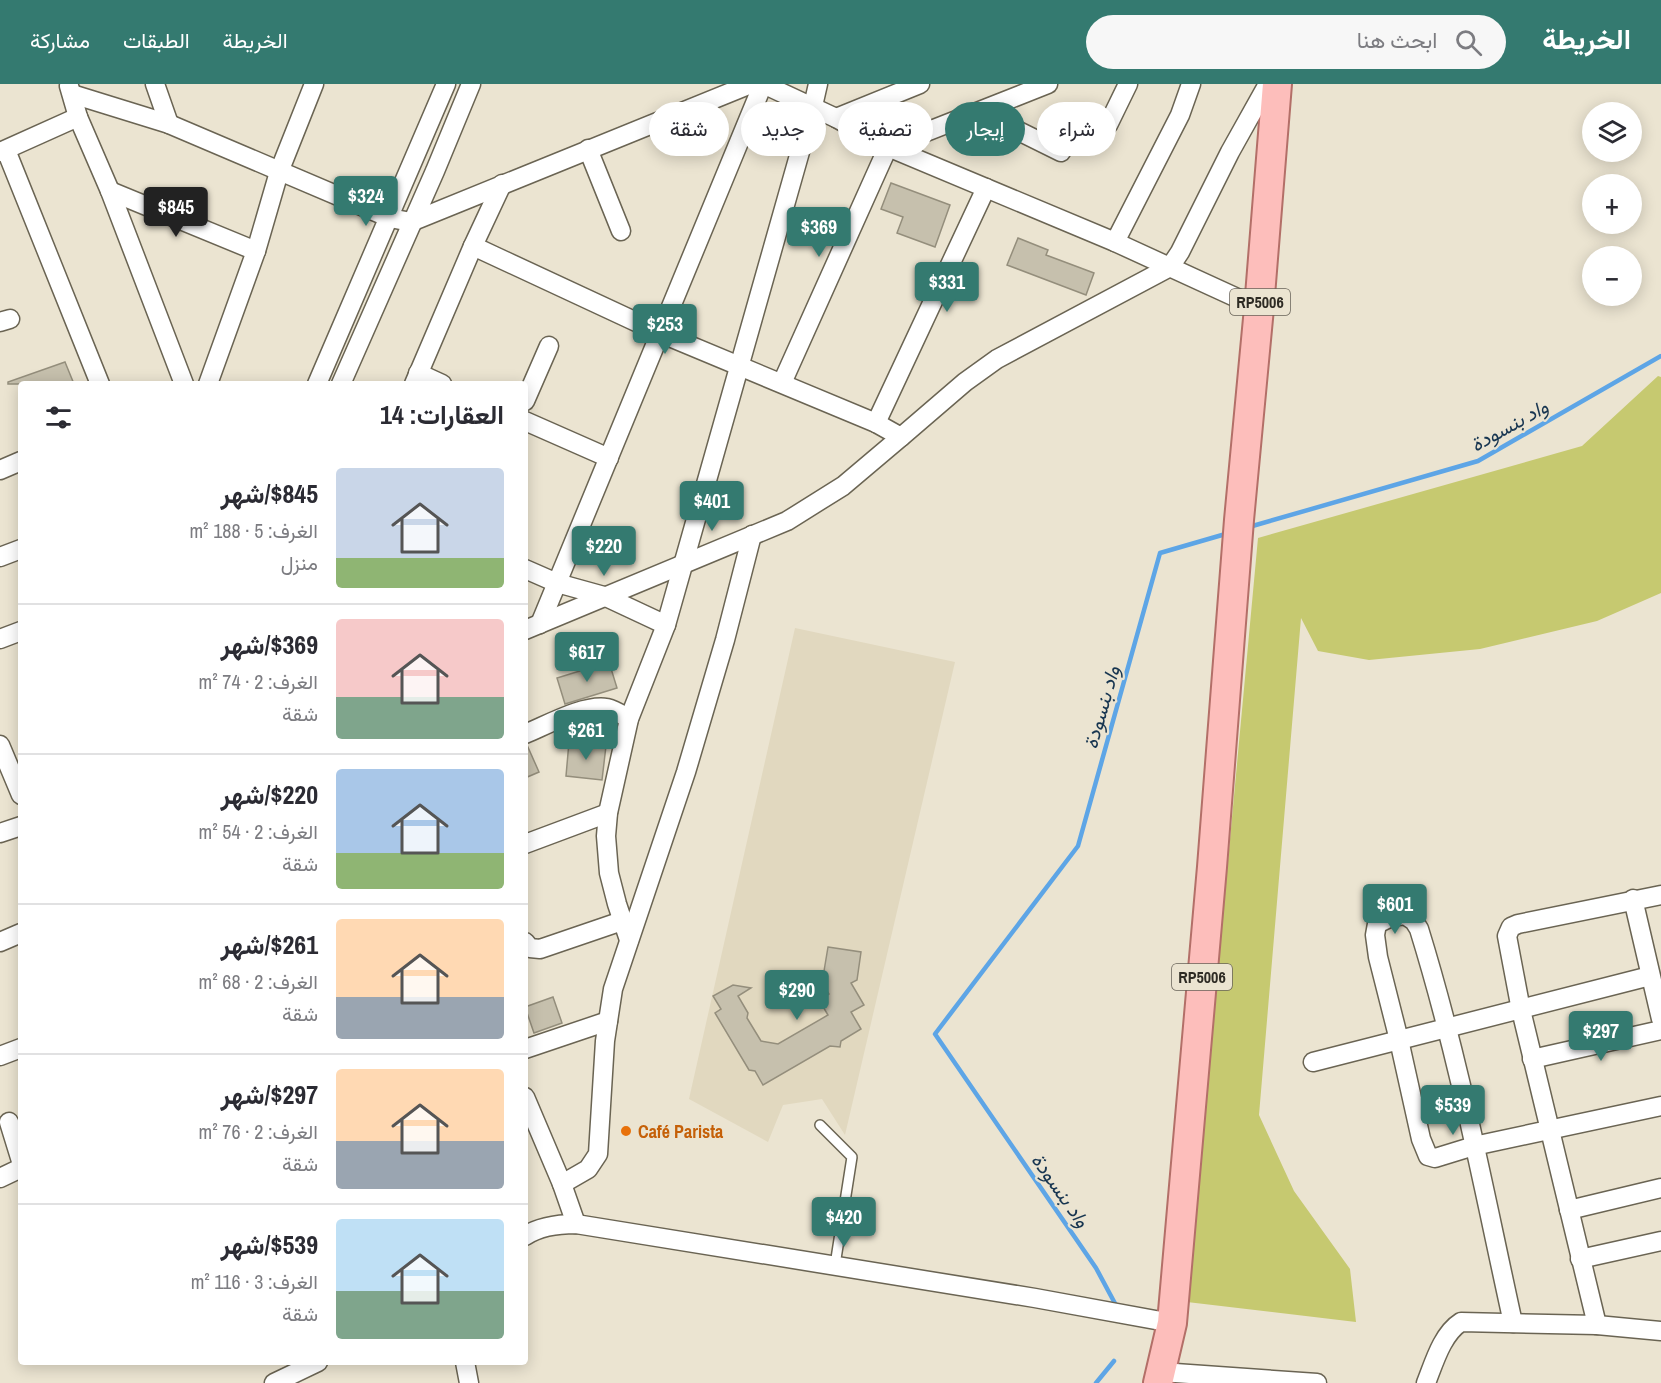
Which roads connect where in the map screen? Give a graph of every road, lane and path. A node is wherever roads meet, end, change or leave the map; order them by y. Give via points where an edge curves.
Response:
1 (155, 84) edge
2 (314, 84) edge
3 (446, 84) edge
4 (471, 84) edge
5 (751, 84) edge
6 (763, 84) edge
7 (818, 84) edge
8 (920, 84) edge
9 (1048, 84) edge
10 (1128, 84) edge
11 (1191, 84) edge
12 (1268, 84) edge
13 (1276, 84) edge
14 (70, 89) edge
15 (804, 102) edge
16 (814, 102) edge
17 (1004, 102) edge
18 (1116, 108) edge
19 (826, 113) edge
20 (78, 117) junction
21 (836, 118) joint
22 (169, 123) junction
23 (588, 149) junction
24 (3, 151) edge
25 (799, 156) edge
26 (884, 156) edge
27 (910, 156) edge
28 (279, 172) junction
29 (502, 184) junction
30 (986, 188) junction
31 (110, 191) junction
32 (390, 218) junction
33 (411, 222) junction
34 (621, 231) dead end
35 (1115, 242) junction
36 (472, 246) junction
37 (256, 251) junction
38 (1170, 267) junction
39 (1259, 308) junction
40 (660, 333) junction
41 (549, 346) dead end
42 (738, 367) junction
43 (416, 379) edge
44 (99, 381) edge
45 (183, 381) edge
46 (209, 381) edge
47 (318, 381) edge
48 (341, 381) edge
49 (782, 383) junction
50 (528, 394) edge
51 (528, 422) edge
52 (876, 423) junction
53 (901, 437) junction
54 (609, 458) junction
55 (18, 462) edge
56 (0, 470) edge
57 (752, 535) junction
58 (18, 550) edge
59 (0, 557) edge
60 (684, 563) junction
61 (528, 570) edge
62 (557, 583) junction
63 (604, 596) junction
64 (666, 625) junction
65 (532, 627) edge
66 (18, 632) edge
67 (0, 639) edge
68 (629, 719) junction
69 (528, 733) edge
70 (0, 746) edge
71 (18, 788) edge
72 (608, 813) junction
73 (18, 827) edge
74 (0, 833) edge
75 (528, 843) edge
76 (1660, 898) edge
77 (1633, 899) junction
78 (622, 921) junction
79 (18, 934) edge
80 (629, 940) junction
81 (0, 942) edge
82 (528, 946) edge
83 (1650, 976) junction
84 (1521, 1010) junction
85 (1661, 1018) edge
86 (608, 1021) junction
87 (1446, 1029) junction
88 (1661, 1030) edge
89 (1400, 1040) junction
90 (528, 1048) edge
91 (1532, 1059) junction
92 (1313, 1062) dead end
93 (528, 1104) edge
94 (1661, 1106) edge
95 (9, 1122) dead end
96 (820, 1125) dead end
97 (1549, 1130) junction
98 (1474, 1146) junction
99 (18, 1151) edge
100 (18, 1169) edge
101 (0, 1178) edge
102 (562, 1184) junction
103 (1661, 1188) edge
104 (1569, 1210) junction
105 (576, 1224) junction
106 (528, 1234) edge
107 (1661, 1241) edge
108 (1580, 1258) junction
109 (835, 1265) junction
110 (1172, 1323) junction
111 (1513, 1323) junction
112 (1597, 1325) junction
113 (1661, 1331) edge
114 (312, 1365) edge
115 (1159, 1378) edge
116 (277, 1382) edge
117 (1317, 1383) edge
118 (1426, 1383) edge

1 - 22 street
2 - 28 street
3 - 32 street
4 - 33 street
5 - 23 street
6 - 15 street
6 - 40 street
7 - 16 street
8 - 21 street
9 - 17 street
10 - 18 street
11 - 35 street via 1180,115
12 - 38 street
13 - 39 main road, RP5006
14 - 20 street
14 - 22 street
19 - 21 street
20 - 24 street
20 - 31 street
22 - 28 street
23 - 29 street
23 - 34 street
24 - 44 street
25 - 42 street
26 - 49 street
27 - 30 street
28 - 32 street
28 - 37 street
29 - 33 street
29 - 36 street
30 - 35 street
30 - 52 street
31 - 37 street
31 - 45 street
32 - 33 street
32 - 47 street
33 - 48 street
35 - 38 street
36 - 40 street
36 - 43 street
37 - 46 street
38 - 39 street
38 - 53 street via 997,359
39 - 110 main road, RP5006
40 - 42 street
40 - 54 street
41 - 50 street
42 - 49 street
42 - 60 street
49 - 52 street
51 - 54 street
52 - 53 street
53 - 57 street via 819,502
54 - 62 street
55 - 56 street
57 - 60 street
57 - 80 street via 709,695
58 - 59 street
60 - 63 street
60 - 64 street
61 - 62 street
62 - 63 street
62 - 65 street
63 - 64 street
63 - 65 street
64 - 68 street
66 - 67 street
68 - 69 street via 616,711 597,708
68 - 72 street
70 - 71 street
72 - 75 street
72 - 78 street via 607,863
73 - 74 street
76 - 77 street
77 - 83 street
77 - 84 street via 1511,927 1507,940
78 - 80 street
78 - 82 street via 540,949
79 - 81 street
80 - 86 street via 613,989
83 - 84 street
83 - 85 street
84 - 87 street
84 - 91 street
86 - 90 street
86 - 102 street via 598,1154 580,1175
87 - 89 street
87 - 89 street via 1419,929 1410,917 1398,915 1379,922 1375,935
87 - 98 street
88 - 91 street
89 - 92 street
89 - 98 street via 1427,1155 1435,1158
91 - 97 street
93 - 102 street
94 - 97 street
95 - 99 street
96 - 109 lane via 852,1157
97 - 98 street
97 - 104 street
98 - 111 street
100 - 101 street
102 - 105 street
103 - 104 street
104 - 108 street
105 - 106 street via 540,1228
105 - 109 street
107 - 108 street
108 - 112 street
109 - 110 street
110 - 115 main road, RP5006
111 - 112 street
111 - 118 street via 1459,1322 1440,1349
112 - 113 street
114 - 116 street
115 - 117 street

